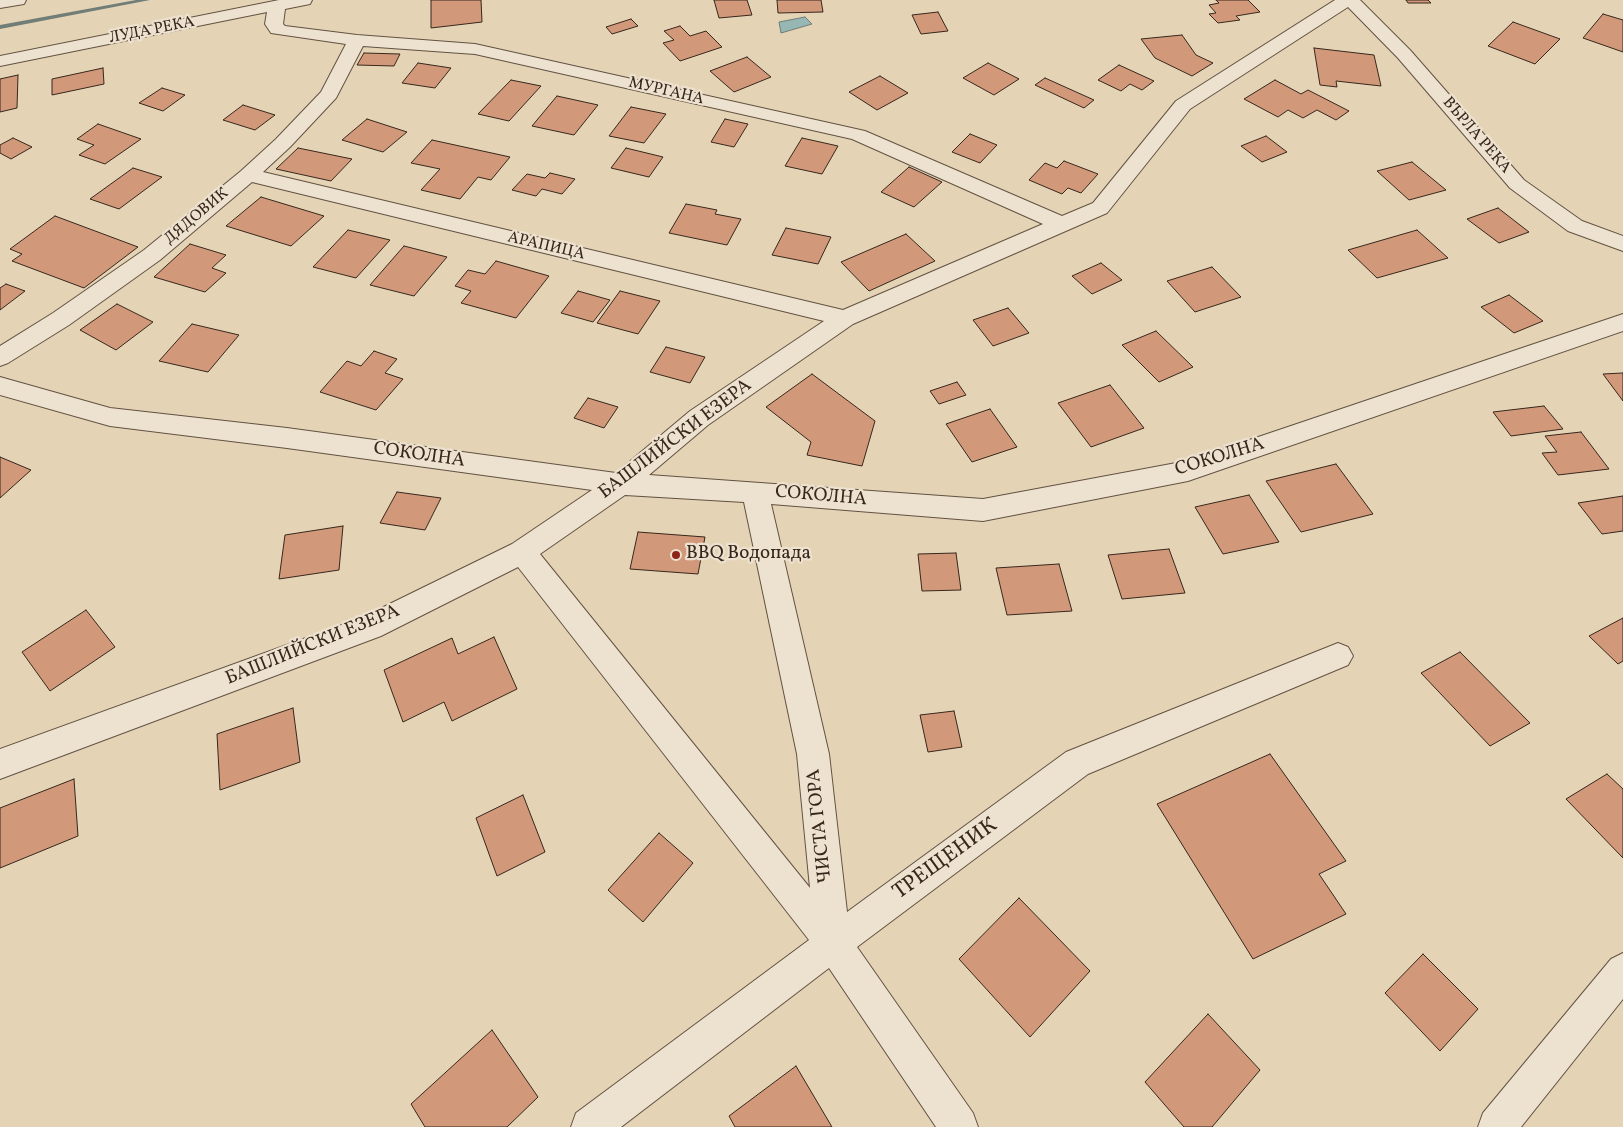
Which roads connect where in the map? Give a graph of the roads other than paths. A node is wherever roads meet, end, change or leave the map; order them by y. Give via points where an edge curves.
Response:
1 (18, 0) edge
2 (304, 0) edge
3 (1348, 0) edge
4 (0, 3) edge
5 (277, 6) junction
6 (357, 40) junction
7 (0, 61) edge
8 (248, 175) junction
9 (1061, 224) junction
10 (1623, 244) edge
11 (845, 318) junction
12 (1623, 322) edge
13 (0, 357) edge
14 (0, 386) edge
15 (621, 484) junction
16 (755, 492) junction
17 (522, 552) junction
18 (1338, 656) dead end
19 (0, 764) edge
20 (833, 943) junction
21 (1623, 970) edge
22 (590, 1127) edge
23 (959, 1127) edge
24 (1497, 1127) edge

1 - 4 street
2 - 5 street, ЛУДА РЕКА
3 - 9 street, БАШЛИЙСКИ ЕЗЕРА via 1183,105 1100,208
3 - 10 street, ВЪРЛА РЕКА via 1404,54 1517,184 1575,226
5 - 6 street, МУРГАНА via 276,29
5 - 7 street, ЛУДА РЕКА
6 - 8 street, ДЯДОВИК via 329,94
6 - 9 street, МУРГАНА via 475,49 858,135
8 - 11 street, АРАПИЦА
8 - 13 street, ДЯДОВИК via 152,255 61,320
9 - 11 street, БАШЛИЙСКИ ЕЗЕРА
11 - 15 street, БАШЛИЙСКИ ЕЗЕРА via 699,418
12 - 16 street, СОКОЛНА via 1188,471 983,510
14 - 15 street, СОКОЛНА via 110,416
15 - 16 street, СОКОЛНА
15 - 17 street, БАШЛИЙСКИ ЕЗЕРА
16 - 20 street, ЧИСТА ГОРА via 813,754
17 - 19 street, БАШЛИЙСКИ ЕЗЕРА via 370,627
17 - 20 street
18 - 20 street, ТРЕЩЕНИК via 1077,763
20 - 22 street, ТРЕЩЕНИК
20 - 23 street, ЧИСТА ГОРА
21 - 24 street

